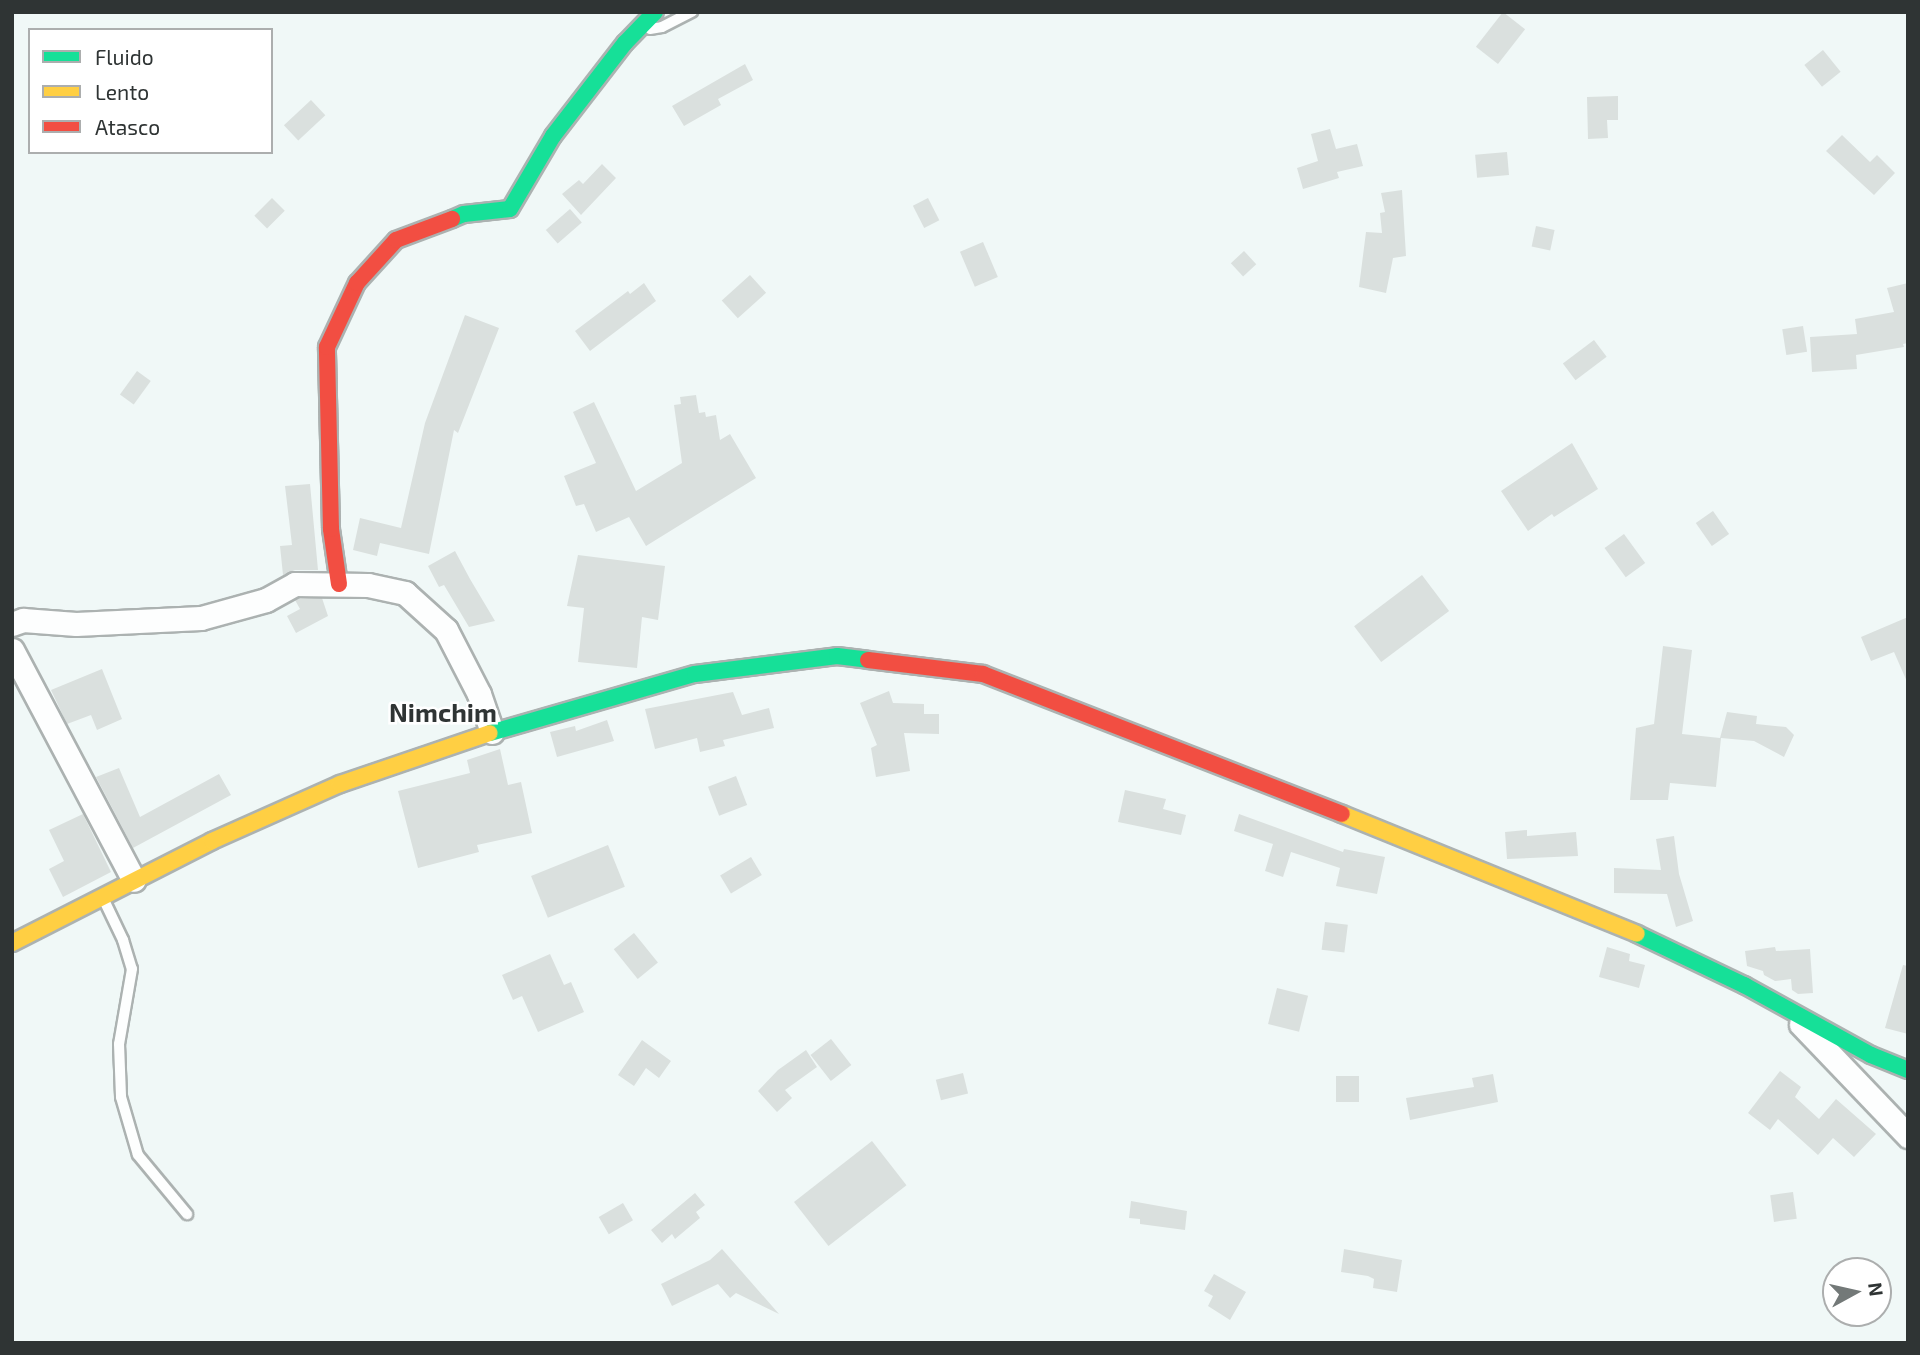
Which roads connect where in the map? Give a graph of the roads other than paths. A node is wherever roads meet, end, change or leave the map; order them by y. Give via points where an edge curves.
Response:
1 (655, 12) edge
2 (692, 12) edge
3 (637, 31) junction
4 (339, 584) junction
5 (12, 624) edge
6 (12, 650) edge
7 (492, 732) junction
8 (134, 880) junction
9 (102, 895) junction
10 (12, 943) edge
11 (1786, 1009) junction
12 (1908, 1070) edge
13 (1908, 1136) edge
14 (187, 1214) dead end

1 - 3 street
2 - 3 lane via 662,27
3 - 4 street via 553,136 510,209 464,214 396,240 358,284 327,347 331,529
4 - 5 street via 295,584 266,600 201,618 76,624 23,620
4 - 7 street via 405,593 446,630 479,694
6 - 8 street
7 - 8 street via 340,784
7 - 11 street via 695,674 837,656 983,674 1603,917
8 - 9 street
9 - 10 street
9 - 14 lane via 132,969 119,1044 121,1097 138,1155
11 - 12 street
11 - 13 street

